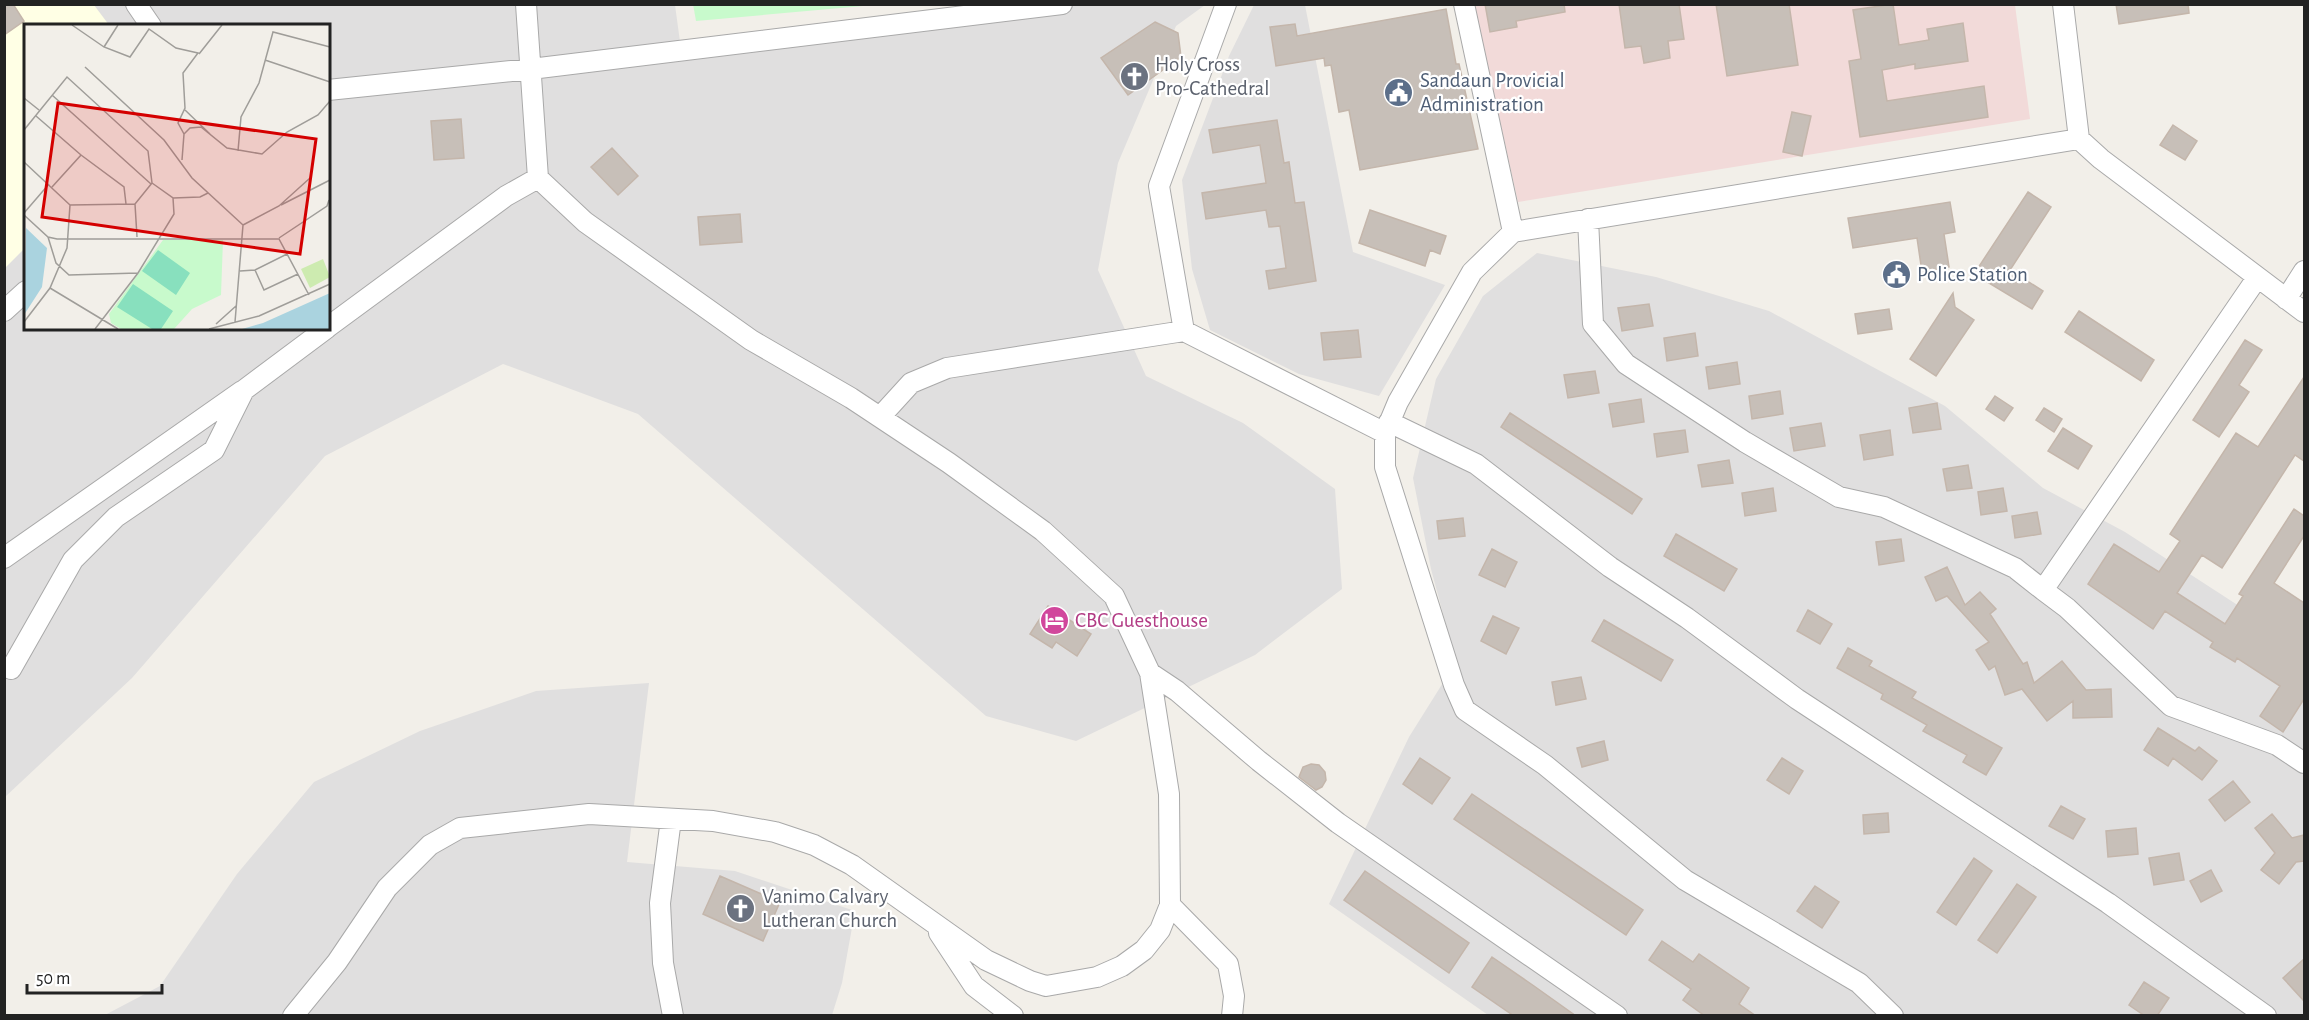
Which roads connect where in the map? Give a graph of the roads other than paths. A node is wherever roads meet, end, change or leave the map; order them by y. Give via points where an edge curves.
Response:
1 (136, 4) edge
2 (526, 4) edge
3 (1062, 4) edge
4 (1226, 4) edge
5 (1464, 4) edge
6 (2063, 4) edge
7 (150, 24) edge
8 (531, 69) junction
9 (330, 90) edge
10 (2079, 139) junction
11 (538, 178) junction
12 (1588, 219) junction
13 (1513, 232) junction
14 (2304, 271) edge
15 (2257, 278) junction
16 (24, 293) edge
17 (2286, 299) junction
18 (4, 310) edge
19 (2304, 312) edge
20 (330, 327) edge
21 (325, 330) edge
22 (1184, 331) junction
23 (244, 390) junction
24 (880, 417) junction
25 (1387, 428) junction
26 (4, 558) edge
27 (2043, 590) junction
28 (11, 669) dead end
29 (1150, 673) junction
30 (2304, 763) edge
31 (671, 819) junction
32 (1170, 905) junction
33 (932, 923) junction
34 (293, 1016) edge
35 (673, 1016) edge
36 (1013, 1016) edge
37 (1232, 1016) edge
38 (1617, 1016) edge
39 (1893, 1016) edge
40 (2266, 1016) edge

1 - 7 street
2 - 8 street
3 - 8 street
4 - 22 street via 1159,186
5 - 13 street
6 - 10 street
8 - 9 street
8 - 11 street
10 - 12 street
10 - 15 street
11 - 20 street via 506,196
11 - 24 street via 585,222 742,334
12 - 13 street
12 - 27 street via 1593,324 1626,364 1745,442 1839,496 1884,507 2015,568
13 - 25 street via 1472,273
14 - 17 street
15 - 17 street
15 - 27 street
16 - 18 street
17 - 19 street
21 - 23 street
22 - 24 street via 947,368 911,383
22 - 25 street
23 - 26 street
23 - 28 street via 214,450 116,517 73,560
24 - 29 street via 1043,531 1096,578 1114,596
25 - 39 street via 1384,467 1465,710 1545,765 1685,880 1859,983
25 - 40 street via 1476,464 1610,567 1797,699 2108,903
27 - 30 street via 2171,706 2277,745
29 - 32 street via 1169,794
29 - 38 street via 1178,691 1338,823
31 - 33 street via 713,821 775,832 814,845 852,865
31 - 34 street via 589,814 460,828 430,845 387,888 337,962
31 - 35 street via 660,903 663,963
32 - 33 street via 1160,930 1144,950 1097,977 1063,985 1046,986 1003,969
32 - 37 street via 1228,964 1234,996
33 - 36 street via 974,986

